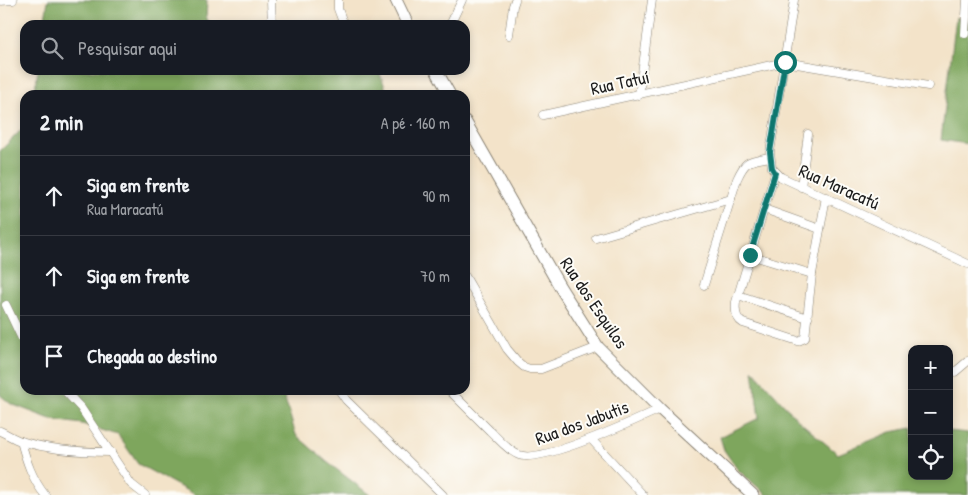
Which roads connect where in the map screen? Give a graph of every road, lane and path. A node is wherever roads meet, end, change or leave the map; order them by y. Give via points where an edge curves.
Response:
1 (12, 0) edge
2 (271, 0) edge
3 (338, 0) edge
4 (396, 0) edge
5 (462, 0) edge
6 (516, 0) edge
7 (652, 0) edge
8 (794, 0) edge
9 (967, 0) edge
10 (0, 1) edge
11 (272, 20) edge
12 (341, 20) edge
13 (406, 20) edge
14 (452, 20) edge
15 (965, 34) dead end
16 (509, 36) dead end
17 (785, 62) junction
18 (439, 75) edge
19 (928, 86) dead end
20 (447, 90) edge
21 (639, 95) junction
22 (543, 115) dead end
23 (470, 130) edge
24 (808, 134) dead end
25 (770, 157) junction
26 (775, 173) junction
27 (801, 187) junction
28 (826, 197) junction
29 (731, 199) junction
30 (764, 209) junction
31 (820, 229) junction
32 (596, 238) dead end
33 (750, 255) junction
34 (968, 264) edge
35 (812, 274) junction
36 (470, 285) edge
37 (704, 285) dead end
38 (738, 295) junction
39 (6, 305) dead end
40 (808, 318) junction
41 (20, 334) edge
42 (598, 347) junction
43 (968, 361) edge
44 (953, 372) edge
45 (69, 395) edge
46 (342, 395) edge
47 (454, 395) edge
48 (660, 409) junction
49 (0, 431) edge
50 (591, 439) junction
51 (21, 441) junction
52 (111, 452) junction
53 (45, 495) edge
54 (145, 495) edge
55 (443, 495) edge
56 (643, 495) edge
57 (754, 495) edge

1 - 10 street
2 - 11 street
3 - 12 street
4 - 13 street
5 - 14 street
6 - 16 street
7 - 21 street
8 - 17 street, Rua Maracatú
9 - 15 street
17 - 19 street
17 - 21 street, Rua Tatuí
17 - 25 street, Rua Maracatú
18 - 20 street
21 - 22 street, Rua Tatuí
23 - 42 street, Rua dos Esquilos
24 - 27 street
25 - 26 street, Rua Maracatú
25 - 29 street via 743,165
26 - 27 street, Rua Maracatú
26 - 30 street
27 - 28 street, Rua Maracatú
28 - 31 street
28 - 34 street, Rua Maracatú
29 - 32 street
29 - 37 street
30 - 31 street
30 - 33 street
31 - 35 street
33 - 35 street
33 - 38 street
35 - 40 street
36 - 42 street via 507,349 524,367 541,369
38 - 40 street
38 - 40 street via 735,307 743,323 802,341 807,334
39 - 41 street
42 - 48 street, Rua dos Esquilos
43 - 44 street
45 - 52 street
46 - 55 street
47 - 50 street, Rua dos Jabutis via 505,446 519,455 531,456
48 - 50 street, Rua dos Jabutis
48 - 57 street, Rua dos Esquilos
49 - 51 street
50 - 56 street
51 - 52 street via 64,450
51 - 53 street via 25,458
52 - 54 street via 131,484

